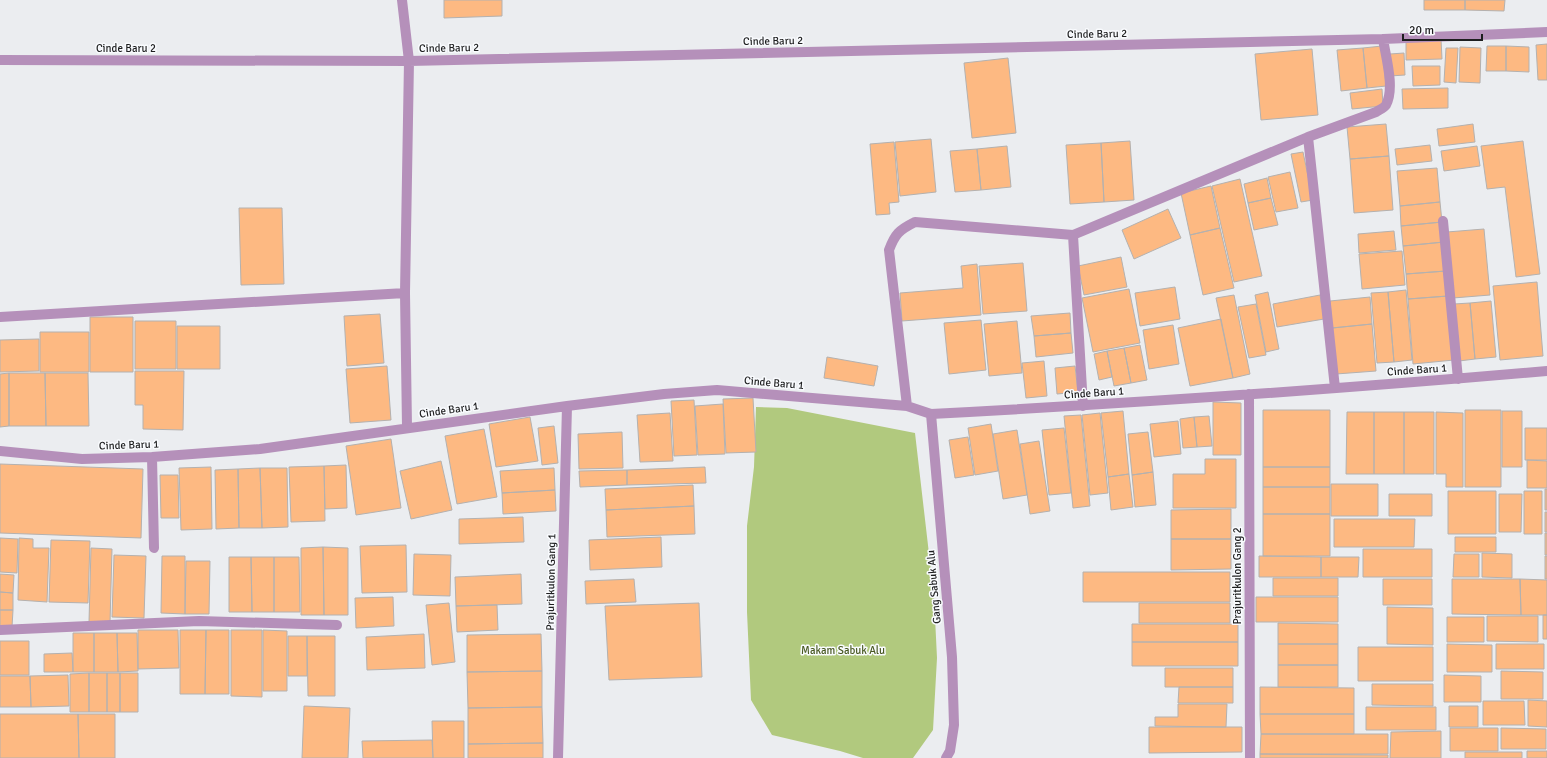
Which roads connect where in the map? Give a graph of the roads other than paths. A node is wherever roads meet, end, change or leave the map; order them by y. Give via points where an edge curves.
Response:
1 (402, 0) edge
2 (1547, 32) edge
3 (1383, 39) junction
4 (0, 60) edge
5 (409, 61) junction
6 (1308, 137) junction
7 (1443, 221) dead end
8 (1073, 235) junction
9 (405, 293) junction
10 (0, 317) edge
11 (1547, 371) edge
12 (1458, 379) junction
13 (1335, 388) junction
14 (1249, 394) junction
15 (567, 406) junction
16 (908, 406) junction
17 (1083, 406) junction
18 (931, 414) junction
19 (407, 428) junction
20 (0, 451) edge
21 (152, 457) junction
22 (154, 548) dead end
23 (337, 625) dead end
24 (0, 630) edge
25 (558, 758) edge
26 (946, 758) edge
27 (1250, 758) edge

1 - 5 street
2 - 3 street, Cinde Baru 2
3 - 5 street, Cinde Baru 2
3 - 6 street via 1390,85 1385,106 1376,112
4 - 5 street, Cinde Baru 2
5 - 9 street
6 - 8 street
6 - 13 street
7 - 12 street
8 - 16 street via 915,222 894,237 889,250
8 - 17 street
9 - 10 street
9 - 19 street
11 - 12 street, Cinde Baru 1
12 - 13 street, Cinde Baru 1
13 - 14 street, Cinde Baru 1
14 - 17 street, Cinde Baru 1
14 - 27 street, Prajuritkulon Gang 2
15 - 16 street, Cinde Baru 1 via 717,390
15 - 19 street, Cinde Baru 1
15 - 25 street, Prajuritkulon Gang 1
16 - 18 street, Cinde Baru 1
17 - 18 street, Cinde Baru 1
18 - 26 street, Gang Sabuk Alu via 952,657 954,725 950,751
19 - 21 street, Cinde Baru 1 via 260,449
20 - 21 street, Cinde Baru 1 via 82,459
21 - 22 street
23 - 24 street via 200,621

